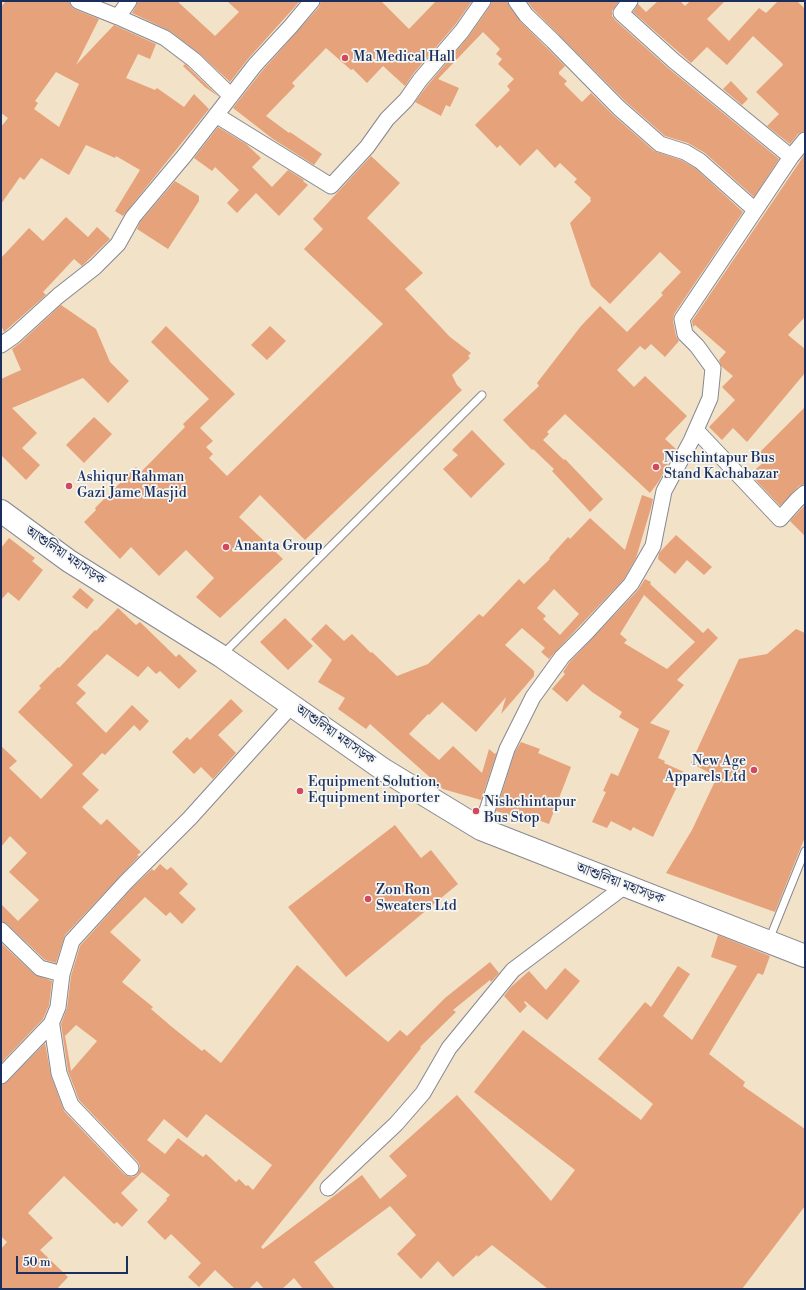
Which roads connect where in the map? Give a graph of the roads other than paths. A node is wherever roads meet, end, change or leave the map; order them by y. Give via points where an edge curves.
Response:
1 (78, 1) edge
2 (129, 1) edge
3 (312, 1) edge
4 (483, 1) edge
5 (516, 1) edge
6 (630, 1) edge
7 (118, 17) junction
8 (231, 96) junction
9 (216, 115) junction
10 (805, 140) edge
11 (791, 157) junction
12 (755, 210) junction
13 (1, 345) edge
14 (482, 395) dead end
15 (696, 430) junction
16 (805, 493) edge
17 (1, 511) edge
18 (221, 656) junction
19 (292, 705) junction
20 (481, 829) junction
21 (805, 851) edge
22 (625, 886) junction
23 (1, 930) edge
24 (768, 942) junction
25 (805, 956) edge
26 (62, 974) junction
27 (51, 1024) junction
28 (1, 1076) edge
29 (131, 1168) dead end
30 (328, 1188) dead end

1 - 7 street
2 - 7 street
3 - 8 street
4 - 9 street via 406,100 387,119 367,147 332,186
5 - 12 street via 526,15 619,108 660,144 685,152 700,161
6 - 11 street via 621,13 674,61
7 - 8 street via 165,38 194,60
8 - 9 street
9 - 13 street via 133,217 118,244
10 - 11 street
11 - 12 street
12 - 15 street via 682,319 685,334 713,368 710,398
14 - 18 lane
15 - 16 street via 780,519
15 - 20 street via 664,491 653,546 631,584 562,658 533,697 507,749
17 - 18 highway, আশুলিয়া মহাসড়ক via 69,561
18 - 19 highway, আশুলিয়া মহাসড়ক
19 - 20 highway, আশুলিয়া মহাসড়ক via 384,770
19 - 26 street via 190,818 72,941
20 - 22 highway, আশুলিয়া মহাসড়ক
21 - 24 lane
22 - 24 highway, আশুলিয়া মহাসড়ক
22 - 30 street via 513,970 449,1048 423,1093 396,1124
23 - 26 street via 40,968
24 - 25 highway, আশুলিয়া মহাসড়ক
26 - 27 street via 58,1007
27 - 28 street
27 - 29 street via 59,1074 71,1105

